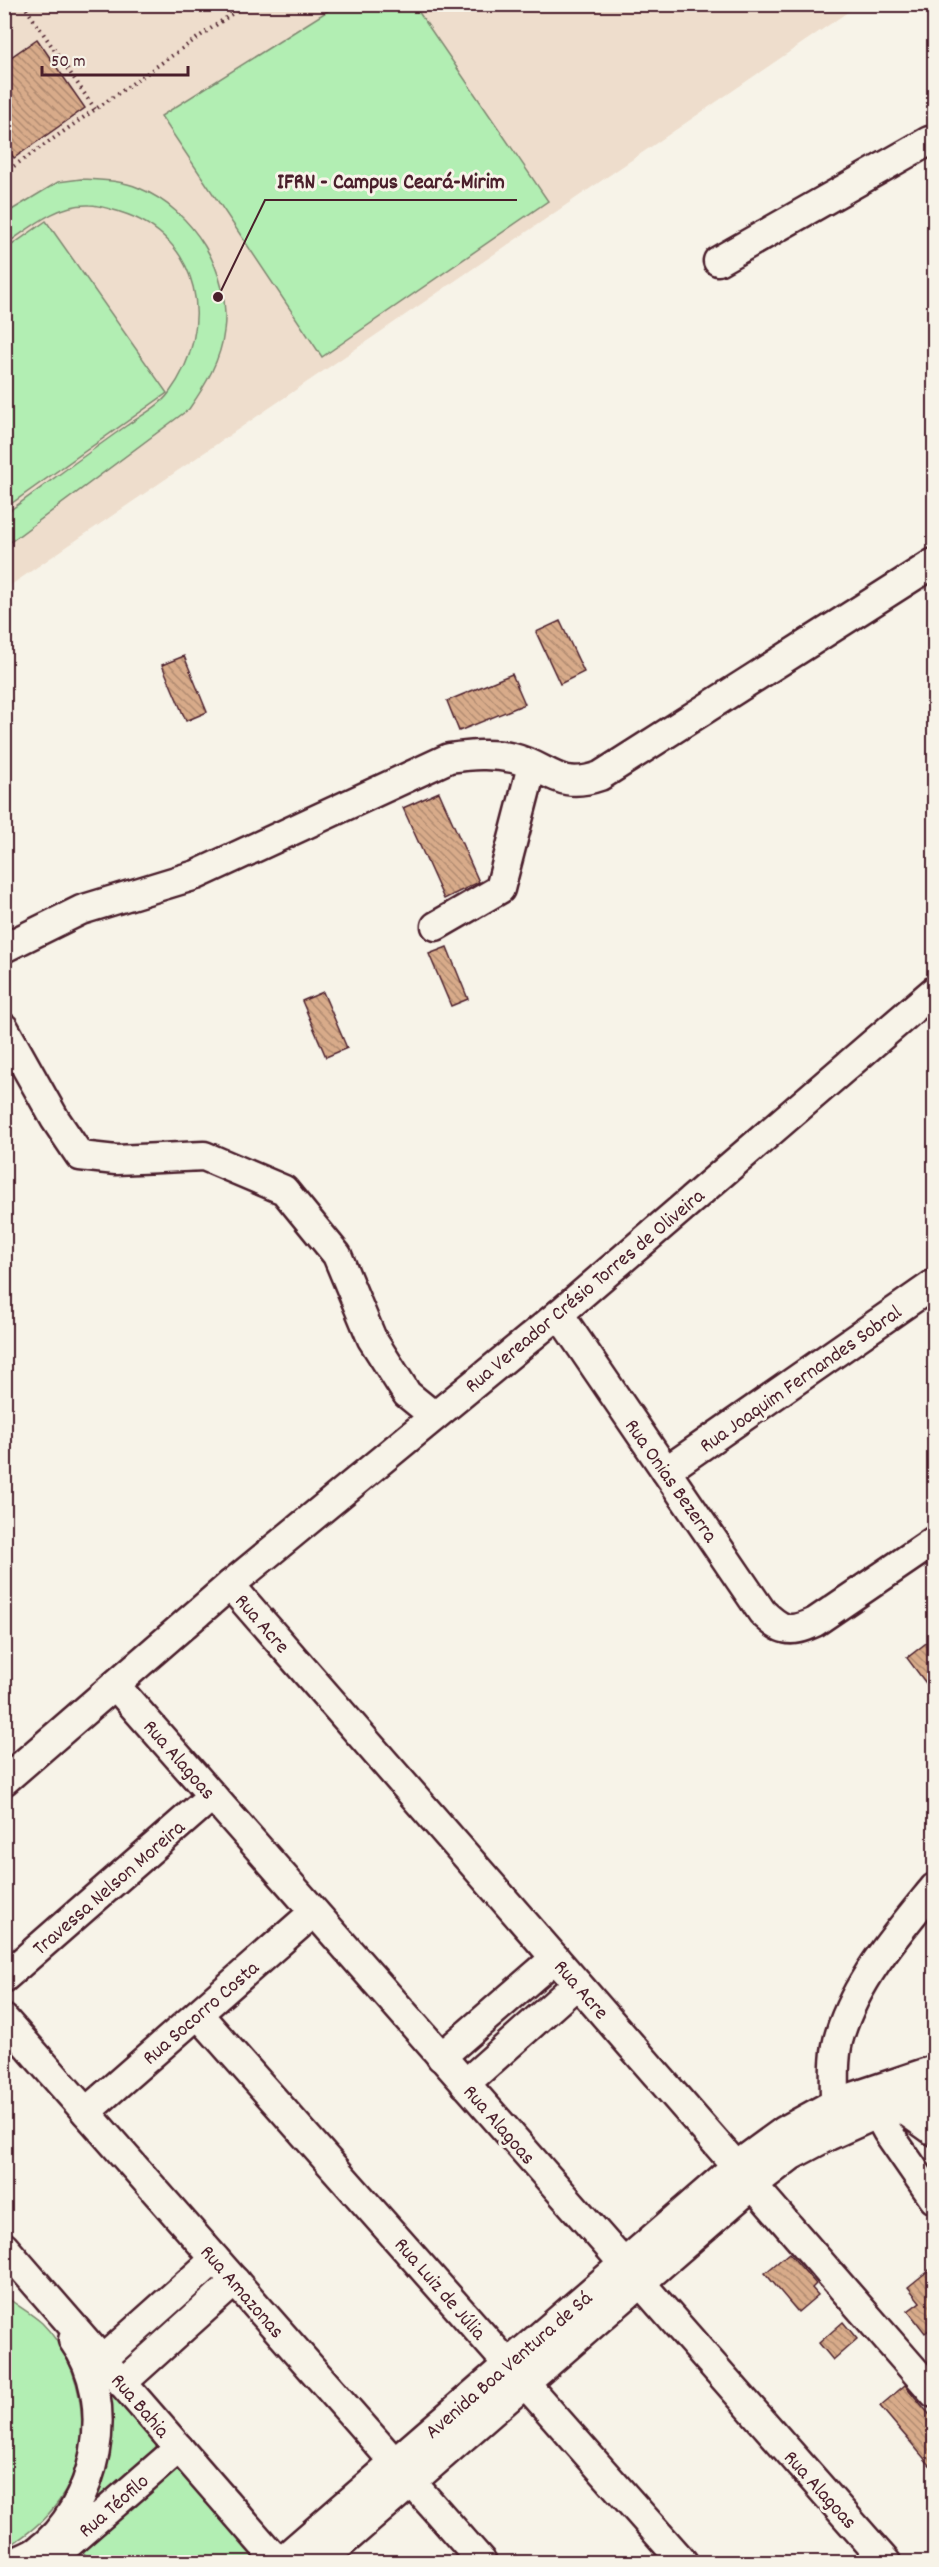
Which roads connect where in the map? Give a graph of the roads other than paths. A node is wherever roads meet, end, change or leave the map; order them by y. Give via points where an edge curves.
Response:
1 (934, 141) edge
2 (718, 261) dead end
3 (934, 564) edge
4 (532, 766) junction
5 (436, 926) dead end
6 (4, 948) edge
7 (934, 991) edge
8 (4, 1028) edge
9 (934, 1284) edge
10 (559, 1314) junction
11 (434, 1416) junction
12 (666, 1471) junction
13 (934, 1541) edge
14 (230, 1585) junction
15 (115, 1685) junction
16 (4, 1782) edge
17 (212, 1796) junction
18 (934, 1888) edge
19 (314, 1912) junction
20 (555, 1958) junction
21 (4, 1978) edge
22 (578, 1984) junction
23 (198, 2014) junction
24 (4, 2019) edge
25 (441, 2057) junction
26 (934, 2070) edge
27 (465, 2084) junction
28 (934, 2096) edge
29 (836, 2103) junction
30 (881, 2104) junction
31 (86, 2112) junction
32 (934, 2131) edge
33 (744, 2175) junction
34 (934, 2199) edge
35 (4, 2247) edge
36 (215, 2259) junction
37 (631, 2274) junction
38 (4, 2281) edge
39 (235, 2281) junction
40 (57, 2313) junction
41 (102, 2360) junction
42 (517, 2374) junction
43 (122, 2383) junction
44 (934, 2393) edge
45 (179, 2448) junction
46 (403, 2473) junction
47 (49, 2555) edge
48 (279, 2562) edge
49 (320, 2562) edge
50 (482, 2562) edge
51 (683, 2562) edge
52 (886, 2562) edge

1 - 2 street
3 - 4 street via 600,776 583,782 570,781
4 - 5 street via 500,889
4 - 6 street via 486,754 449,758 196,874 81,910
7 - 10 street, Rua Vereador Crésio Torres de Oliveira
8 - 11 street via 55,1119 81,1156 116,1160 204,1156 284,1190 338,1255 372,1340 407,1394
9 - 12 street, Rua Joaquim Fernandes Sobral
10 - 11 street, Rua Vereador Crésio Torres de Oliveira
10 - 12 street, Rua Onias Bezerra
11 - 14 street, Rua Vereador Crésio Torres de Oliveira
12 - 13 street, Rua Onias Bezerra via 762,1612 789,1630 815,1622
14 - 15 street, Rua Vereador Crésio Torres de Oliveira
14 - 20 street, Rua Acre
15 - 16 street, Rua Vereador Crésio Torres de Oliveira
15 - 17 street, Rua Alagoas
17 - 19 street, Rua Alagoas
17 - 21 street, Travessa Nelson Moreira
18 - 29 street via 855,1996 839,2036
19 - 23 street, Rua Socorro Costa
19 - 25 street, Rua Alagoas
20 - 22 street, Rua Acre
20 - 25 street
22 - 27 street
22 - 33 street, Rua Acre
23 - 31 street, Rua Socorro Costa
23 - 42 street, Rua Luiz de Júlia
24 - 31 street, Rua Amazonas
25 - 27 street, Rua Alagoas
26 - 30 street
27 - 37 street, Rua Alagoas
28 - 30 street
29 - 30 street
29 - 33 street via 784,2131
30 - 32 street
30 - 33 street via 792,2155
30 - 34 street
31 - 36 street, Rua Amazonas
33 - 37 street, Avenida Boa Ventura de Sá
33 - 44 street, Rua Acre
35 - 40 street, Rua Bahia
36 - 39 street, Rua Amazonas
36 - 41 street
37 - 42 street, Avenida Boa Ventura de Sá
37 - 52 street, Rua Alagoas
38 - 40 street
39 - 43 street
39 - 46 street, Rua Amazonas
40 - 41 street, Rua Bahia
40 - 47 street via 78,2348 93,2385 99,2425 93,2465
41 - 43 street, Rua Bahia
42 - 46 street, Avenida Boa Ventura de Sá
42 - 51 street, Rua Luiz de Júlia
43 - 45 street, Rua Bahia
45 - 47 street, Rua Téofilo
45 - 48 street, Rua Bahia
46 - 48 street, Avenida Boa Ventura de Sá
46 - 49 street, Avenida Boa Ventura de Sá
46 - 50 street, Rua Amazonas

